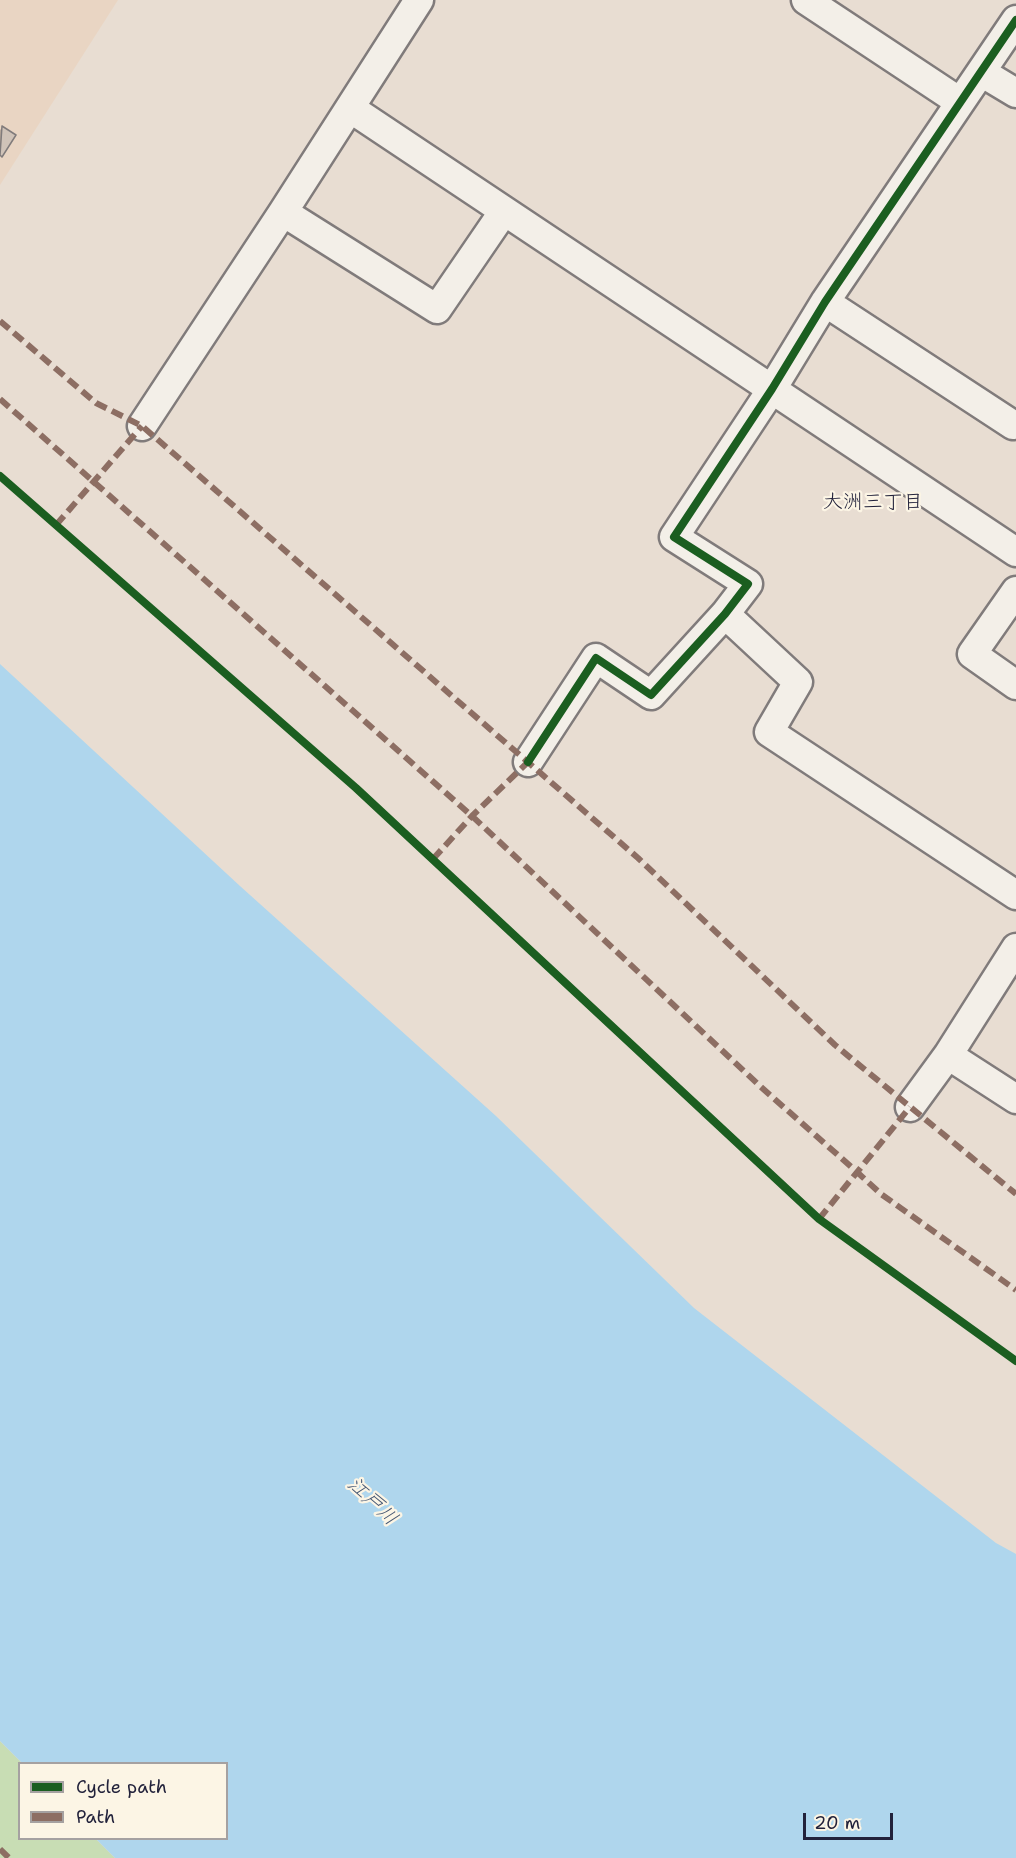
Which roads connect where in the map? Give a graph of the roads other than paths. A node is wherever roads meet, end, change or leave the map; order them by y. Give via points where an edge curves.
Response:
1 (419, 0) edge
2 (806, 0) edge
3 (1016, 20) edge
4 (981, 72) junction
5 (1016, 93) edge
6 (960, 102) junction
7 (350, 108) junction
8 (504, 211) junction
9 (283, 212) junction
10 (825, 302) junction
11 (772, 389) junction
12 (1013, 425) dead end
13 (142, 426) dead end
14 (1016, 552) edge
15 (1016, 591) edge
16 (725, 614) junction
17 (1016, 685) edge
18 (528, 762) dead end
19 (1016, 895) edge
20 (1016, 948) edge
21 (948, 1055) junction
22 (1016, 1098) edge
23 (910, 1107) dead end

1 - 7 street
2 - 6 street
3 - 4 street
4 - 5 street
4 - 6 street
6 - 10 street
7 - 8 street
7 - 9 street
8 - 9 street via 437,309
8 - 11 street
9 - 13 street
10 - 11 street
10 - 12 street
11 - 14 street
11 - 16 street via 674,537 748,584
15 - 17 street via 972,654
16 - 18 street via 651,695 596,658
16 - 19 street via 798,682 769,732
20 - 21 street
21 - 22 street
21 - 23 street

